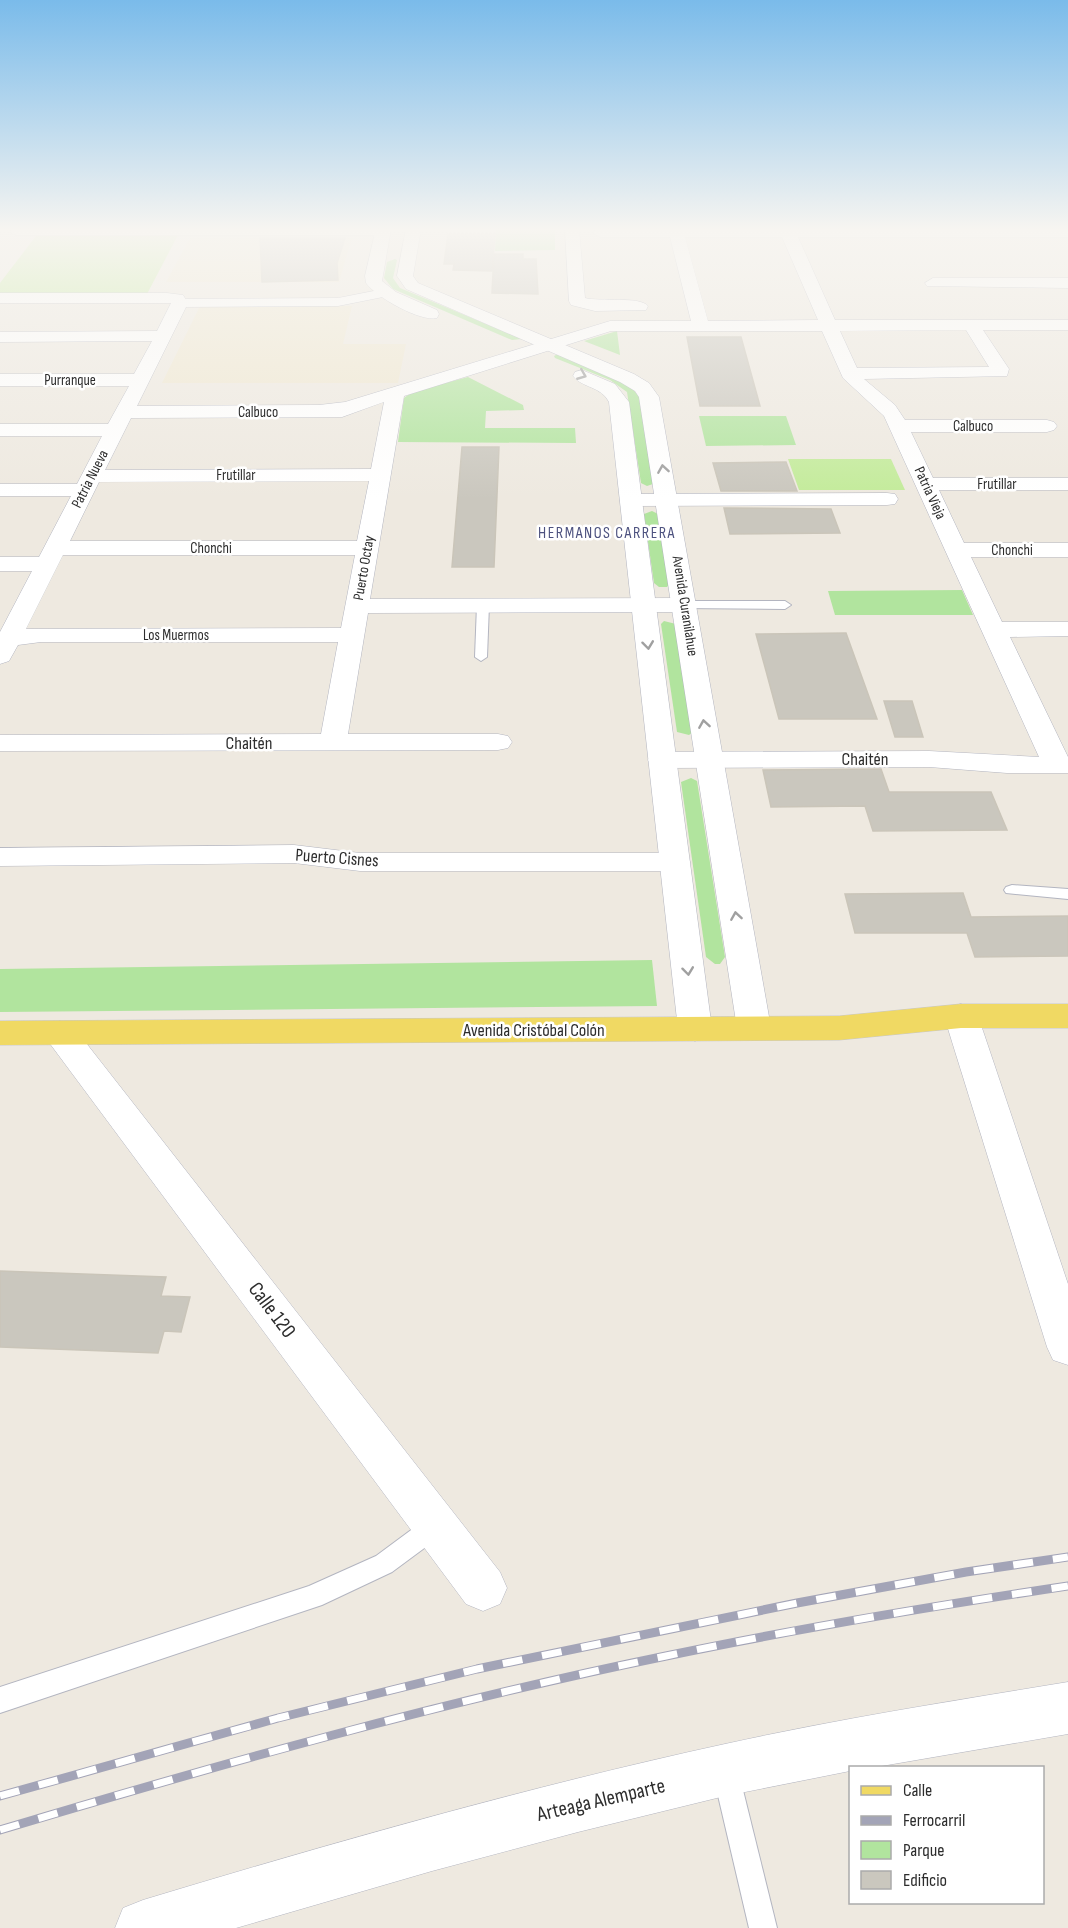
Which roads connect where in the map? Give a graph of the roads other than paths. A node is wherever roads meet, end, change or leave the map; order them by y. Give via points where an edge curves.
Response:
1 (172, 319) edge
2 (490, 319) edge
3 (638, 319) edge
4 (677, 319) edge
5 (698, 319) edge
6 (825, 319) edge
7 (905, 319) edge
8 (959, 319) edge
9 (1001, 319) edge
10 (700, 325) junction
11 (828, 325) junction
12 (1068, 325) edge
13 (163, 336) junction
14 (0, 337) edge
15 (497, 341) dead end
16 (550, 344) junction
17 (525, 352) junction
18 (850, 374) junction
19 (0, 380) edge
20 (141, 380) junction
21 (393, 402) junction
22 (120, 421) junction
23 (898, 426) junction
24 (1047, 426) dead end
25 (0, 430) edge
26 (381, 475) junction
27 (88, 483) junction
28 (926, 484) junction
29 (1068, 484) edge
30 (0, 490) edge
31 (887, 499) dead end
32 (631, 500) junction
33 (668, 500) junction
34 (368, 548) junction
35 (956, 550) junction
36 (1068, 550) edge
37 (51, 556) junction
38 (0, 564) edge
39 (483, 605) junction
40 (644, 605) junction
41 (685, 605) junction
42 (785, 605) dead end
43 (357, 606) junction
44 (1068, 629) edge
45 (994, 630) junction
46 (352, 634) junction
47 (3, 645) edge
48 (481, 657) dead end
49 (498, 742) dead end
50 (0, 743) edge
51 (333, 743) junction
52 (662, 760) junction
53 (710, 760) junction
54 (1063, 765) edge
55 (0, 857) edge
56 (675, 861) junction
57 (1011, 890) dead end
58 (1068, 894) edge
59 (961, 1016) junction
60 (1068, 1016) edge
61 (754, 1028) junction
62 (695, 1029) junction
63 (0, 1033) edge
64 (60, 1033) junction
65 (1068, 1347) edge
66 (436, 1526) junction
67 (483, 1588) dead end
68 (0, 1700) edge
69 (1068, 1708) edge
70 (726, 1770) junction
71 (143, 1928) edge
72 (763, 1928) edge

1 - 13 street, Patria Nueva
2 - 16 street, Avenida Curanilahue
3 - 16 street
4 - 10 street
5 - 10 street
6 - 11 street, Patria Vieja
7 - 11 street
8 - 18 street via 999,372
9 - 12 street
10 - 11 street
11 - 18 street, Patria Vieja
13 - 14 street
13 - 20 street, Patria Nueva
15 - 17 street
16 - 17 street
33 -> 16 street, Avenida Curanilahue via 646,392 627,378
17 - 21 street
17 -> 32 street via 599,383 618,398
18 - 23 street, Patria Vieja via 883,402
19 - 20 street, Purranque
20 - 22 street, Patria Nueva
21 - 22 street, Calbuco via 319,411
21 - 26 street, Puerto Octay
22 - 25 street, Calbuco
22 - 27 street, Patria Nueva
23 - 24 street, Calbuco
23 - 28 street, Patria Vieja
26 - 27 street, Frutillar
26 - 34 street, Puerto Octay
27 - 30 street, Frutillar
27 - 37 street, Patria Nueva
28 - 29 street, Frutillar
28 - 35 street, Patria Vieja
31 - 33 street
32 - 33 street
32 - 40 street
33 - 41 street, Avenida Curanilahue
34 - 37 street, Chonchi
34 - 43 street, Puerto Octay
35 - 36 street, Chonchi
35 - 45 street, Patria Vieja
37 - 38 street, Chonchi
37 - 47 street, Patria Nueva
39 - 40 street
39 - 43 street
39 - 48 lane
40 - 41 street
40 -> 52 street
41 - 42 lane
53 -> 41 street, Avenida Curanilahue
43 - 46 street, Puerto Octay
44 - 45 street
45 - 54 street, Patria Vieja
46 - 47 street, Los Muermos via 40,635
46 - 51 street, Puerto Octay
49 - 51 street, Chaitén
50 - 51 street, Chaitén
52 - 53 street, Chaitén
52 - 56 street
53 - 54 street, Chaitén via 938,759
61 -> 53 street, Avenida Curanilahue
55 - 56 street, Puerto Cisnes via 294,854 360,862
56 -> 62 street
57 - 58 lane
59 - 60 main road, Avenida Cristóbal Colón
59 - 61 main road, Avenida Cristóbal Colón via 839,1028
59 - 65 street
61 - 62 main road, Avenida Cristóbal Colón
62 - 64 main road, Avenida Cristóbal Colón
63 - 64 main road, Avenida Cristóbal Colón
64 - 66 street, Calle 120
66 - 67 street, Calle 120
66 - 68 lane via 384,1564 314,1597
69 - 70 street, Arteaga Alemparte
70 - 71 street, Arteaga Alemparte via 463,1834
70 - 72 lane

